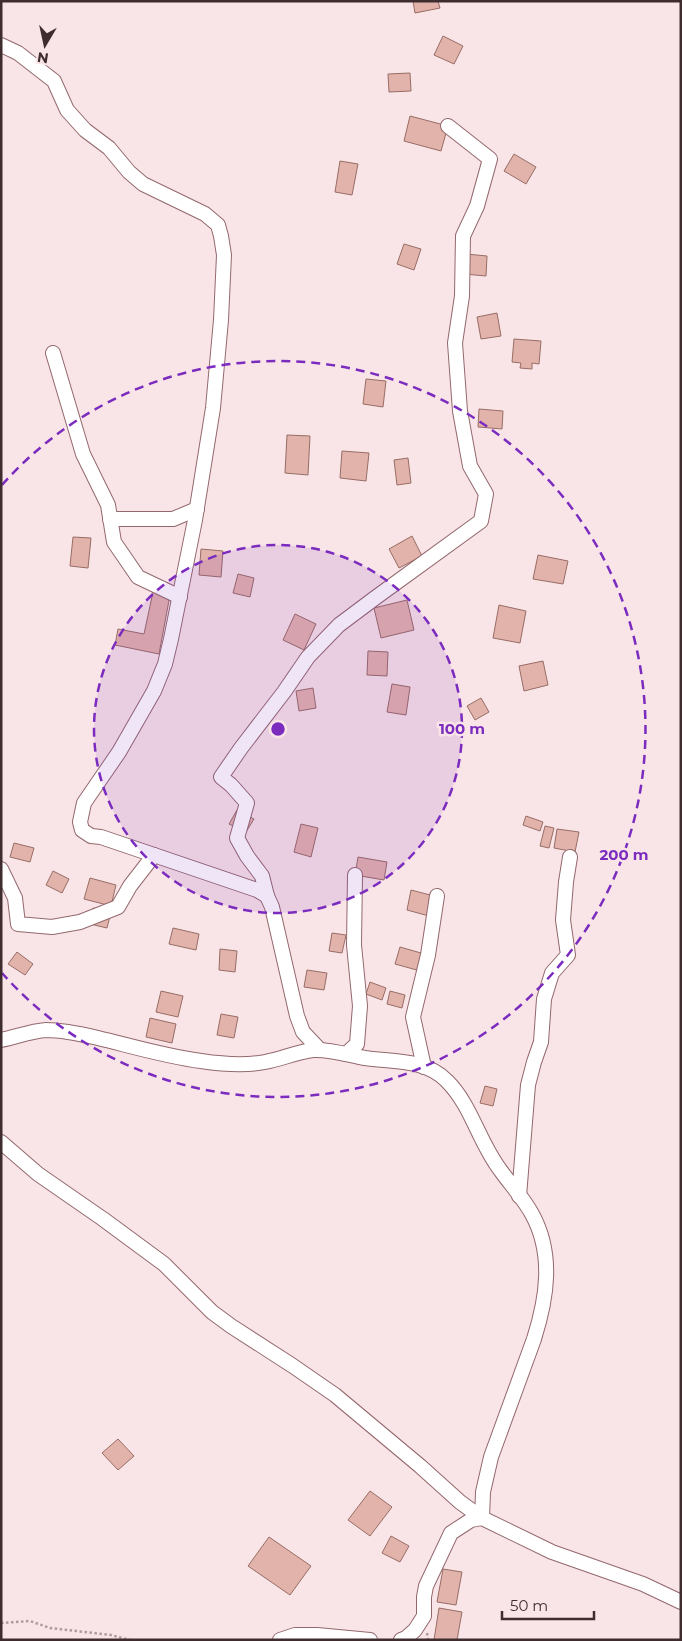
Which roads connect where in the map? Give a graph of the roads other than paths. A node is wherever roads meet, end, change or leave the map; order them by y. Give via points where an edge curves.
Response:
1 (1, 45) edge
2 (448, 126) dead end
3 (53, 353) dead end
4 (197, 509) junction
5 (110, 519) junction
6 (180, 597) junction
7 (154, 855) junction
8 (570, 857) dead end
9 (1, 869) edge
10 (355, 875) dead end
11 (266, 896) junction
12 (437, 896) dead end
13 (1, 1040) edge
14 (320, 1050) junction
15 (346, 1054) junction
16 (424, 1067) junction
17 (1, 1142) edge
18 (519, 1196) junction
19 (482, 1518) junction
20 (681, 1602) edge
21 (280, 1640) edge
22 (370, 1640) edge
23 (401, 1640) edge

1 - 4 street via 18,53 54,81 67,110 143,184 205,214 218,225 224,255 221,320
2 - 11 street via 490,158 478,206 463,236 462,296 455,343 460,411 470,466 486,494 481,521 340,625 308,657 221,777 247,804 237,838 262,876
3 - 5 street via 84,454 108,505
4 - 5 street via 173,519
4 - 6 street
5 - 6 street via 114,542 138,577
6 - 7 street via 165,664 154,691 119,752 84,803 80,822 82,830 91,836
7 - 9 street via 118,907 80,922 52,927 18,924 15,898
7 - 11 street via 257,890
8 - 18 street via 563,920 568,955 552,973 544,1000 541,1042 528,1085
10 - 15 street via 354,945 360,1006 358,1044
11 - 14 street via 272,907 297,1016 303,1032
12 - 16 street via 428,955 413,1017
13 - 14 street via 44,1030 63,1031 201,1062 226,1063 265,1063
14 - 15 street
15 - 16 street
16 - 18 street via 437,1071 459,1095 497,1166
17 - 19 street via 38,1174 164,1264 212,1312 342,1401
18 - 19 street via 538,1227 547,1264 546,1285 540,1321 487,1471
19 - 20 street via 552,1552 643,1584
19 - 23 street via 471,1520 451,1533 426,1586 424,1616 415,1630
21 - 22 street via 296,1635

